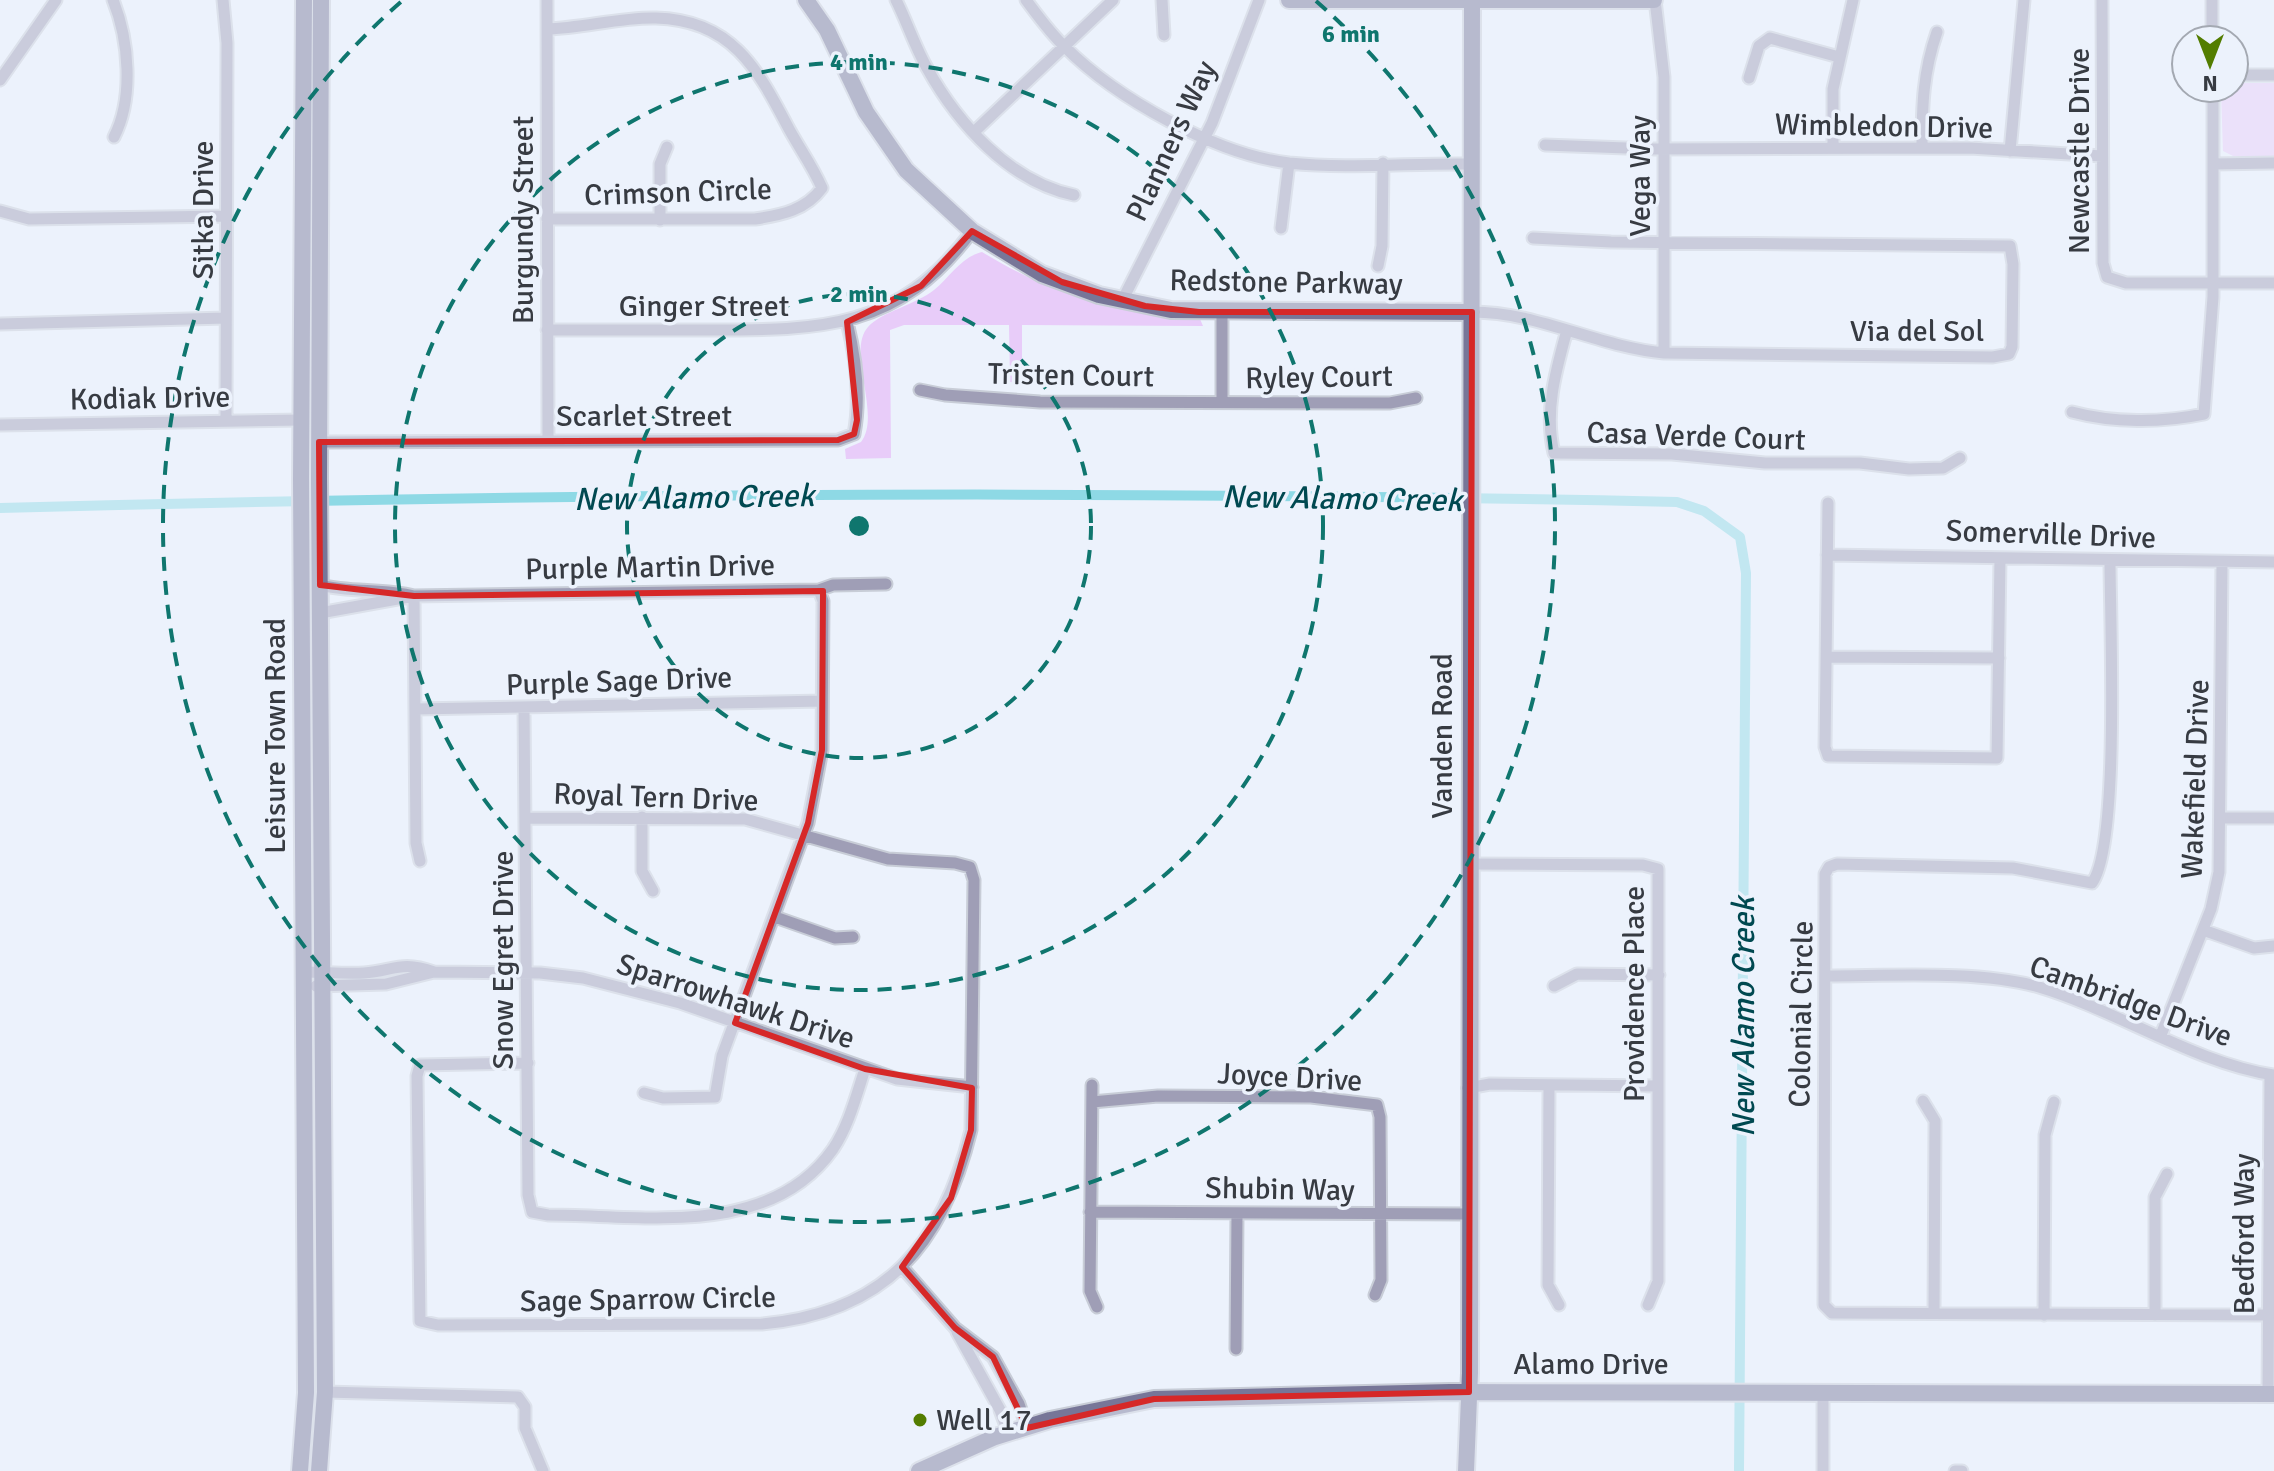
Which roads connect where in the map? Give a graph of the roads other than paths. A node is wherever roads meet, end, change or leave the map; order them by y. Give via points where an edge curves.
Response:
1 (56, 0) edge
2 (113, 0) edge
3 (223, 0) edge
4 (304, 0) edge
5 (321, 0) edge
6 (547, 0) edge
7 (806, 0) edge
8 (896, 0) edge
9 (1026, 0) edge
10 (1113, 0) edge
11 (1162, 0) edge
12 (1259, 0) edge
13 (1289, 0) edge
14 (1654, 0) edge
15 (1853, 0) edge
16 (2024, 0) edge
17 (2102, 0) edge
18 (2212, 0) edge
19 (1472, 1) edge
20 (2212, 24) edge
21 (547, 29) junction
22 (1937, 32) dead end
23 (1164, 35) dead end
24 (1064, 47) junction
25 (1839, 57) junction
26 (2250, 75) edge
27 (2274, 75) edge
28 (1749, 78) dead end
29 (0, 80) edge
30 (2213, 104) edge
31 (974, 132) junction
32 (1205, 136) junction
33 (114, 137) dead end
34 (1545, 145) dead end
35 (667, 147) dead end
36 (1833, 148) junction
37 (1922, 148) junction
38 (1665, 149) junction
39 (2010, 151) junction
40 (2102, 156) junction
41 (1289, 163) junction
42 (1383, 163) junction
43 (2274, 163) edge
44 (1471, 164) junction
45 (2213, 164) junction
46 (1074, 195) dead end
47 (0, 211) edge
48 (227, 216) junction
49 (547, 219) junction
50 (660, 220) junction
51 (1281, 228) dead end
52 (972, 231) junction
53 (1533, 238) dead end
54 (1665, 242) junction
55 (1378, 266) dead end
56 (2213, 283) junction
57 (2274, 283) edge
58 (1122, 301) junction
59 (1222, 312) junction
60 (1472, 312) junction
61 (226, 318) junction
62 (847, 322) junction
63 (0, 324) edge
64 (547, 330) junction
65 (1567, 330) junction
66 (1664, 353) junction
67 (920, 390) dead end
68 (1416, 398) dead end
69 (1222, 402) junction
70 (2072, 412) dead end
71 (226, 420) junction
72 (301, 420) junction
73 (0, 425) edge
74 (548, 440) junction
75 (319, 442) junction
76 (1960, 458) dead end
77 (1828, 503) dead end
78 (1827, 555) junction
79 (2000, 558) junction
80 (2110, 561) junction
81 (2222, 562) junction
82 (2274, 562) edge
83 (886, 584) dead end
84 (320, 585) junction
85 (819, 590) junction
86 (414, 596) junction
87 (320, 613) junction
88 (1827, 657) junction
89 (1999, 658) junction
90 (822, 701) junction
91 (524, 708) junction
92 (416, 709) junction
93 (642, 817) junction
94 (526, 818) junction
95 (2221, 818) junction
96 (2274, 818) edge
97 (805, 834) junction
98 (420, 861) dead end
99 (1469, 864) junction
100 (970, 867) joint
101 (653, 891) dead end
102 (775, 917) junction
103 (2203, 930) junction
104 (853, 937) dead end
105 (2274, 946) edge
106 (434, 972) junction
107 (527, 973) junction
108 (1659, 975) junction
109 (1826, 976) junction
110 (313, 979) junction
111 (1554, 986) dead end
112 (735, 1023) junction
113 (2161, 1035) junction
114 (528, 1063) junction
115 (865, 1069) junction
116 (2272, 1075) edge
117 (1092, 1085) dead end
118 (1549, 1085) junction
119 (1658, 1086) junction
120 (972, 1087) junction
121 (1468, 1088) junction
122 (644, 1093) dead end
123 (1923, 1101) dead end
124 (1092, 1102) junction
125 (2054, 1102) dead end
126 (2167, 1174) dead end
127 (1090, 1212) junction
128 (1237, 1213) junction
129 (1380, 1214) junction
130 (1468, 1214) junction
131 (902, 1267) junction
132 (1375, 1295) dead end
133 (1559, 1305) dead end
134 (1648, 1305) dead end
135 (1097, 1307) dead end
136 (1934, 1313) junction
137 (2044, 1315) junction
138 (2155, 1315) junction
139 (2267, 1315) junction
140 (955, 1328) junction
141 (1236, 1349) dead end
142 (325, 1392) junction
143 (1469, 1392) junction
144 (1823, 1392) junction
145 (2271, 1394) edge
146 (1027, 1428) junction
147 (1009, 1434) junction
148 (539, 1470) edge
149 (300, 1471) edge
150 (319, 1471) edge
151 (919, 1471) edge
152 (1466, 1471) edge
153 (1823, 1471) edge
154 (1955, 1471) edge
155 (1962, 1471) edge

1 - 29 street
2 - 33 street via 125,62 124,117
3 - 48 street, Sitka Drive
4 - 72 main road, Leisure Town Road
5 - 75 main road, Leisure Town Road
6 - 21 street, Burgundy Street
7 - 52 main road, Redstone Parkway via 886,143 927,192
8 - 31 street via 926,66
9 - 24 street
10 - 24 street
11 - 23 street
12 - 32 street, Planners Way
13 - 19 main road
14 - 19 main road
14 - 38 street, Vega Way via 1664,77
15 - 25 street
16 - 39 street
17 - 40 street, Newcastle Drive
18 - 20 street
19 - 44 main road, Vanden Road
21 - 49 street, Burgundy Street
21 - 50 street, Crimson Circle via 655,18 721,37 759,72 822,188 812,202 783,214
22 - 37 street via 1922,87
24 - 31 street
24 - 32 street via 1126,95
25 - 28 street via 1770,38 1759,46
25 - 36 street
26 - 27 street
30 - 45 street
31 - 46 street via 1046,190
32 - 41 street
32 - 58 street, Planners Way
34 - 38 street, Wimbledon Drive
35 - 50 street via 660,164
36 - 37 street, Wimbledon Drive
36 - 38 street, Wimbledon Drive
37 - 39 street, Wimbledon Drive
38 - 54 street, Vega Way
39 - 40 street, Wimbledon Drive
40 - 56 street, Newcastle Drive via 2107,277 2118,283
41 - 42 street
41 - 51 street
42 - 44 street
42 - 55 street
43 - 45 street
44 - 60 main road, Vanden Road
45 - 56 street
47 - 48 street via 40,219
48 - 61 street, Sitka Drive
49 - 50 street, Crimson Circle
49 - 64 street, Burgundy Street
52 - 58 main road, Redstone Parkway via 1042,274
52 - 62 street, Ginger Street via 921,286
53 - 54 street
54 - 66 street, Vega Way
54 - 66 street, Via del Sol via 2010,246 2013,333 2009,354 1993,357
56 - 57 street, Newcastle Drive
56 - 70 street via 2204,414 2098,419
58 - 59 main road, Redstone Parkway
59 - 60 main road, Redstone Parkway
59 - 69 street
60 - 65 street, Via del Sol via 1512,314
60 - 99 main road, Vanden Road
61 - 63 street
61 - 71 street, Sitka Drive
62 - 64 street, Ginger Street via 784,330
62 - 74 street, Scarlet Street via 857,378 854,434 838,440
64 - 74 street, Burgundy Street
65 - 66 street, Via del Sol via 1636,351
65 - 76 street, Casa Verde Court via 1552,380 1554,453 1672,454 1909,469 1943,468
67 - 69 street, Tristen Court via 1040,402
68 - 69 street, Ryley Court via 1390,403
71 - 72 street, Kodiak Drive
71 - 73 street, Kodiak Drive
72 - 110 main road, Leisure Town Road
74 - 75 street, Scarlet Street
75 - 84 main road, Leisure Town Road
77 - 78 street
78 - 79 street, Somerville Drive
78 - 88 street
79 - 80 street, Somerville Drive
79 - 89 street
80 - 81 street, Somerville Drive
80 - 109 street, Colonial Circle via 2109,821 2098,875 2092,883 2083,883 2013,868 1829,867
81 - 82 street, Somerville Drive
81 - 95 street, Wakefield Drive
83 - 85 street, Purple Martin Drive
84 - 86 street, Purple Martin Drive
84 - 87 main road, Leisure Town Road
85 - 86 street, Purple Martin Drive
85 - 90 street
86 - 87 street, Purple Martin Drive
86 - 92 street
87 - 110 main road, Leisure Town Road
88 - 89 street
88 - 89 street via 1828,756 1978,760 1997,758 1999,753
90 - 91 street, Purple Sage Drive
90 - 97 street via 822,750
91 - 92 street, Purple Sage Drive
91 - 94 street, Snow Egret Drive
92 - 98 street
93 - 94 street, Royal Tern Drive
93 - 97 street, Royal Tern Drive via 745,819
93 - 101 street via 642,871
94 - 107 street, Snow Egret Drive
95 - 96 street
95 - 103 street, Wakefield Drive via 2217,889
97 - 100 street, Royal Tern Drive via 888,859
97 - 102 street
99 - 108 street, Providence Place via 1658,869
99 - 121 main road, Vanden Road
100 - 120 street, Sage Sparrow Circle
102 - 104 street via 835,938
102 - 112 street
103 - 105 street via 2254,948
103 - 113 street, Wakefield Drive
106 - 107 street, Sparrowhawk Drive
106 - 110 street, Sparrowhawk Drive via 386,984
106 - 110 street, Sparrowhawk Drive via 396,966
107 - 112 street, Sparrowhawk Drive via 632,989
107 - 114 street, Snow Egret Drive
108 - 111 street via 1577,974
108 - 119 street, Providence Place
109 - 113 street, Cambridge Drive via 2022,982
109 - 136 street, Colonial Circle via 1824,1305 1832,1313
110 - 142 main road, Leisure Town Road
110 - 149 main road, Leisure Town Road
112 - 115 street, Sparrowhawk Drive
112 - 122 street via 715,1097
113 - 116 street, Cambridge Drive
114 - 115 street, Snow Egret Drive via 528,1195 532,1212 548,1215 706,1215 756,1207 801,1182 833,1148
114 - 131 street, Sage Sparrow Circle via 420,1065 420,1321 798,1321 859,1298
115 - 120 street, Sparrowhawk Drive via 927,1085
116 - 139 street, Bedford Way
117 - 124 street
118 - 119 street
118 - 121 street
118 - 133 street via 1548,1285
119 - 134 street, Providence Place via 1658,1281
120 - 131 street, Sage Sparrow Circle via 971,1130 951,1198
121 - 130 main road, Vanden Road
123 - 136 street via 1935,1121
124 - 127 street
124 - 129 street, Joyce Drive via 1173,1096 1311,1097 1377,1105
125 - 137 street via 2045,1135
126 - 138 street via 2155,1197
127 - 128 street, Shubin Way
127 - 135 street via 1090,1291
128 - 129 street, Shubin Way
128 - 141 street
129 - 130 street, Shubin Way
129 - 132 street via 1381,1280
130 - 143 main road, Vanden Road
131 - 140 street
136 - 137 street, Colonial Circle
137 - 138 street, Colonial Circle
138 - 139 street, Colonial Circle
139 - 145 street, Bedford Way
140 - 146 street via 993,1357
140 - 147 street
142 - 148 street via 518,1397
142 - 150 main road, Leisure Town Road
143 - 144 main road, Alamo Drive
143 - 146 main road, Alamo Drive via 1154,1399
143 - 152 main road, Vanden Road
144 - 145 main road, Alamo Drive
144 - 153 street
146 - 147 main road, Alamo Drive
147 - 151 main road, Alamo Drive
154 - 155 street

